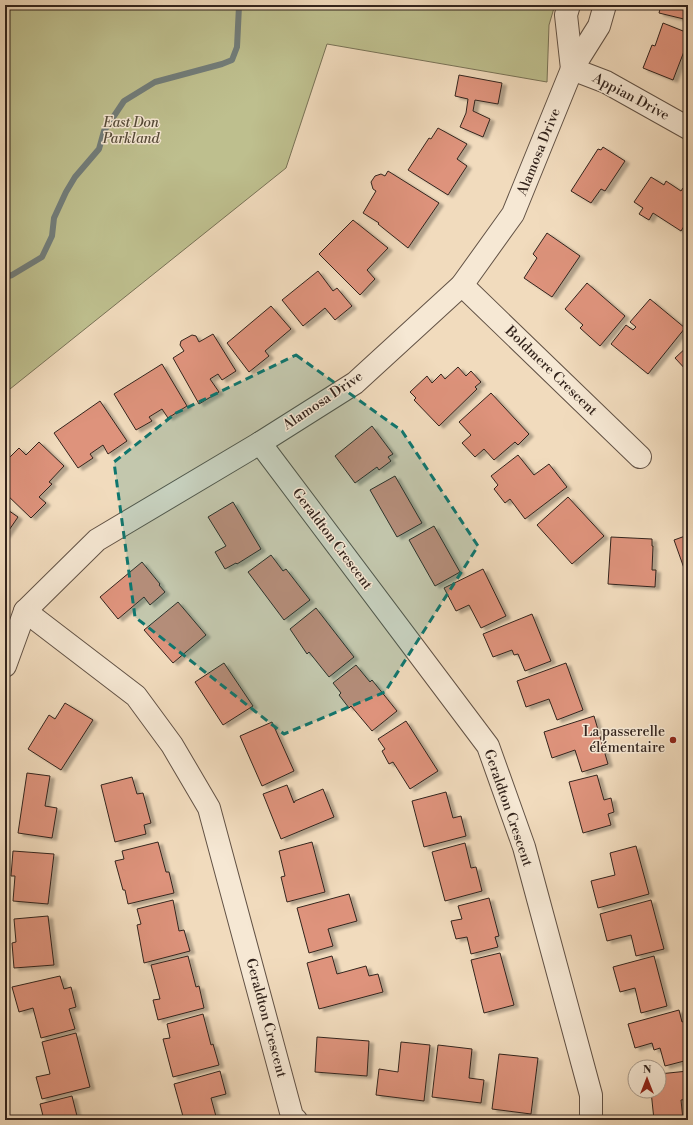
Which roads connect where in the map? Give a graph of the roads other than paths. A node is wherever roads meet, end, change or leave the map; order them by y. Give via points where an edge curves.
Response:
1 (569, 5) edge
2 (605, 5) edge
3 (572, 68) junction
4 (688, 128) edge
5 (462, 284) junction
6 (260, 442) junction
7 (640, 457) dead end
8 (25, 611) junction
9 (5, 666) edge
10 (296, 1120) edge
11 (591, 1120) edge

1 - 3 street, Alamosa Drive via 566,15
2 - 3 street, Alamosa Drive via 599,26
3 - 4 street, Appian Drive via 606,82
3 - 5 street, Alamosa Drive via 513,214
5 - 6 street, Alamosa Drive via 355,383
5 - 7 street, Boldmere Crescent
6 - 8 street, Alamosa Drive via 97,540
6 - 11 street, Geraldton Crescent via 488,746 524,847 591,1095
8 - 9 street, Alamosa Drive
8 - 10 street, Geraldton Crescent via 136,696 172,745 209,808 292,1116

